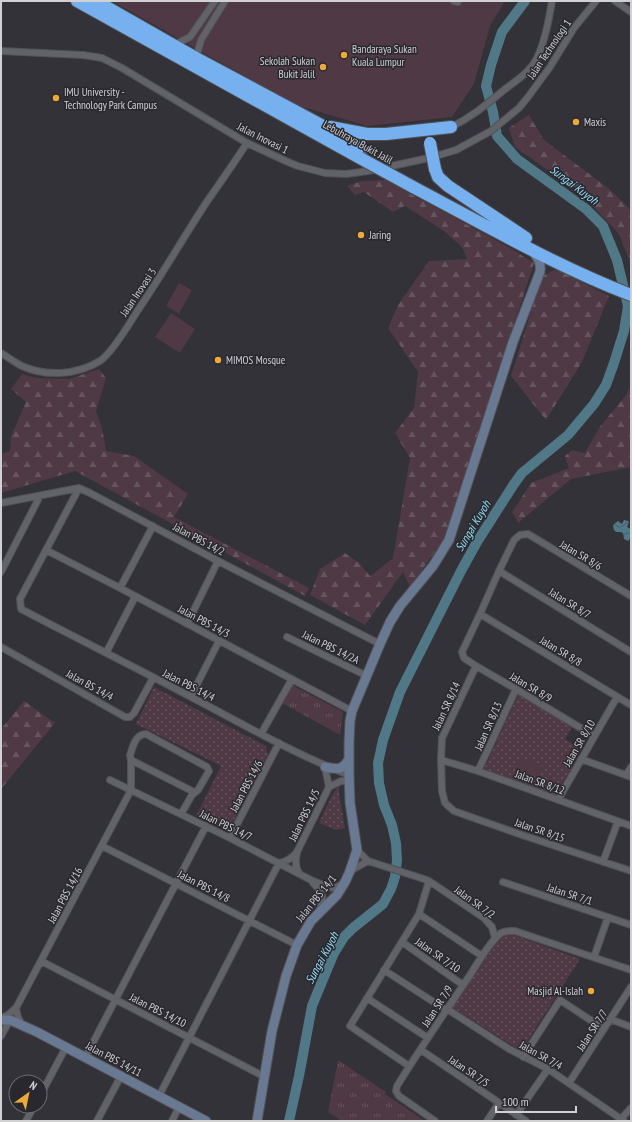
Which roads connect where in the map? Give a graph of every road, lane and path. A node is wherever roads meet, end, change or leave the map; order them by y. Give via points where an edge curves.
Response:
1 (77, 1) edge
2 (96, 1) edge
3 (215, 1) edge
4 (225, 1) edge
5 (552, 1) edge
6 (596, 1) edge
7 (615, 1) edge
8 (631, 12) edge
9 (174, 45) junction
10 (1, 51) edge
11 (196, 58) junction
12 (519, 108) joint
13 (323, 126) junction
14 (451, 127) junction
15 (247, 142) junction
16 (362, 155) junction
17 (528, 244) junction
18 (558, 263) junction
19 (540, 272) junction
20 (611, 283) junction
21 (631, 287) edge
22 (631, 295) edge
23 (1, 353) edge
24 (79, 488) junction
25 (40, 496) junction
26 (1, 503) edge
27 (153, 526) junction
28 (46, 550) junction
29 (218, 561) junction
30 (499, 570) junction
31 (1, 572) edge
32 (120, 588) junction
33 (631, 596) edge
34 (135, 597) junction
35 (480, 614) junction
36 (187, 624) junction
37 (288, 637) dead end
38 (220, 641) junction
39 (380, 644) junction
40 (1, 647) edge
41 (631, 652) edge
42 (106, 654) junction
43 (476, 666) junction
44 (367, 676) junction
45 (153, 678) junction
46 (292, 679) junction
47 (516, 689) junction
48 (190, 696) junction
49 (617, 697) junction
50 (631, 706) edge
51 (352, 711) junction
52 (261, 734) junction
53 (594, 736) junction
54 (279, 743) junction
55 (349, 759) junction
56 (581, 759) junction
57 (131, 760) junction
58 (441, 760) junction
59 (326, 766) junction
60 (631, 767) edge
61 (478, 771) junction
62 (629, 776) edge
63 (110, 780) dead end
64 (349, 780) junction
65 (329, 787) junction
66 (131, 790) junction
67 (194, 792) junction
68 (558, 800) junction
69 (445, 803) joint
70 (181, 814) junction
71 (618, 821) junction
72 (206, 826) junction
73 (631, 826) edge
74 (230, 838) junction
75 (102, 846) junction
76 (356, 850) junction
77 (297, 852) junction
78 (371, 862) junction
79 (603, 862) junction
80 (279, 863) junction
81 (350, 871) junction
82 (631, 871) edge
83 (301, 875) junction
84 (311, 880) junction
85 (426, 880) junction
86 (345, 882) junction
87 (503, 882) dead end
88 (176, 884) junction
89 (318, 914) junction
90 (419, 914) junction
91 (608, 917) junction
92 (249, 921) junction
93 (631, 925) edge
94 (495, 938) junction
95 (402, 942) junction
96 (297, 945) junction
97 (482, 956) junction
98 (594, 957) junction
99 (41, 961) junction
100 (384, 970) junction
101 (631, 970) edge
102 (463, 984) junction
103 (631, 987) edge
104 (367, 998) junction
105 (116, 1000) junction
106 (16, 1008) junction
107 (446, 1009) junction
108 (4, 1019) edge
109 (610, 1019) junction
110 (22, 1025) junction
111 (631, 1027) edge
112 (604, 1029) junction
113 (1, 1036) edge
114 (189, 1038) junction
115 (428, 1038) junction
116 (66, 1048) junction
117 (420, 1050) junction
118 (523, 1057) junction
119 (85, 1058) junction
120 (410, 1066) junction
121 (548, 1069) junction
122 (121, 1076) junction
123 (265, 1077) junction
124 (48, 1081) edge
125 (570, 1083) junction
126 (159, 1096) junction
127 (499, 1103) junction
128 (179, 1107) junction
129 (631, 1108) edge
130 (516, 1114) junction
131 (623, 1120) edge
132 (97, 1121) edge
133 (172, 1121) edge
134 (206, 1121) edge
135 (257, 1121) edge
136 (435, 1121) edge
137 (487, 1121) edge
138 (526, 1121) edge

1 - 16 highway, Lebuhraya Bukit Jalil
2 - 9 highway, Lebuhraya Bukit Jalil
3 - 9 street via 190,37
4 - 11 street via 201,40
5 - 14 street via 542,47 530,68 465,121
6 - 12 street, Jalan Technologi 1 via 574,28 550,67
7 - 8 street
9 - 11 highway, Lebuhraya Bukit Jalil
10 - 15 street, Jalan Inovasi 1 via 102,58
11 - 13 highway, Lebuhraya Bukit Jalil
12 - 15 street, Jalan Inovasi 1 via 491,131 456,150 429,158 346,174 325,173 298,166
13 - 14 highway via 367,134
13 - 16 highway, Lebuhraya Bukit Jalil
14 - 17 highway, bridge via 437,134 430,143 438,176
15 - 23 street, Jalan Inovasi 3 via 166,269 118,341 102,360 78,370 57,374 22,366
16 - 17 highway, Lebuhraya Bukit Jalil
17 - 18 highway, Lebuhraya Bukit Jalil
17 - 19 street via 538,258
17 - 20 highway, Lebuhraya Bukit Jalil via 577,264
18 - 19 street
18 - 20 highway, Lebuhraya Bukit Jalil
19 - 39 street, Jalan PBS 14/1 via 513,342 449,540 433,566 400,606
20 - 21 highway, Lebuhraya Bukit Jalil
20 - 22 highway, Lebuhraya Bukit Jalil
24 - 25 street
24 - 27 street, Jalan PBS 14/2
24 - 28 street
25 - 26 street
25 - 31 street
27 - 29 street, Jalan PBS 14/2
27 - 32 street
28 - 32 street, Jalan PBS 14/3
28 - 42 street, Jalan PBS 14/4 via 20,599 21,609
29 - 36 street
29 - 39 street, Jalan PBS 14/2
30 - 33 street, Jalan SR 8/6 via 514,540 520,535 528,534
30 - 35 street
30 - 41 street, Jalan SR 8/7
32 - 34 street, Jalan PBS 14/3
34 - 36 street, Jalan PBS 14/3
34 - 42 street
35 - 43 street, Jalan SR 8/9 via 462,652 464,658
35 - 49 street, Jalan SR 8/8
36 - 38 street, Jalan PBS 14/3
37 - 44 street, Jalan PBS 14/2A
38 - 46 street, Jalan PBS 14/3
38 - 48 street
39 - 44 street, Jalan PBS 14/1
40 - 45 street, Jalan BS 14/4 via 125,717 130,717 134,713
42 - 45 street, Jalan PBS 14/4
43 - 47 street, Jalan SR 8/9
43 - 58 street, Jalan SR 8/14 via 442,738
44 - 51 street, Jalan PBS 14/1
45 - 48 street, Jalan PBS 14/4
46 - 51 street, Jalan PBS 14/3
46 - 52 street
47 - 53 street, Jalan SR 8/9
47 - 61 street, Jalan SR 8/13
48 - 52 street, Jalan PBS 14/4
49 - 50 street, Jalan SR 8/8
49 - 53 street, Jalan SR 8/10
51 - 55 street, Jalan PBS 14/1
52 - 54 street, Jalan PBS 14/4
53 - 56 street, Jalan SR 8/10
54 - 59 street, Jalan PBS 14/4
54 - 74 street, Jalan PBS 14/6
55 - 59 street via 343,767 336,769
55 - 64 street, Jalan PBS 14/1
56 - 62 street
56 - 68 street, Jalan SR 8/10
57 - 66 street
57 - 67 street
57 - 67 street via 130,755 138,736 146,734 207,767 208,776
58 - 61 street, Jalan SR 8/12
58 - 69 street, Jalan SR 8/14
59 - 64 street, Jalan PBS 14/4
59 - 65 street, Jalan PBS 14/5
60 - 62 street
61 - 68 street, Jalan SR 8/12
63 - 66 street, Jalan PBS 14/7
64 - 65 street, Jalan PBS 14/5 via 341,780
64 - 76 street, Jalan PBS 14/1
65 - 77 street, Jalan PBS 14/5
66 - 70 street, Jalan PBS 14/7
66 - 75 street, Jalan PBS 14/16
67 - 70 street
68 - 71 street, Jalan SR 8/12
69 - 79 street, Jalan SR 8/15 via 454,811
70 - 72 street, Jalan PBS 14/7
71 - 73 street, Jalan SR 8/12
71 - 79 street
72 - 74 street, Jalan PBS 14/7
72 - 88 street
74 - 80 street, Jalan PBS 14/7
75 - 88 street, Jalan PBS 14/8
75 - 99 street, Jalan PBS 14/16
76 - 78 street, Jalan SR 7/2
76 - 81 street, Jalan PBS 14/1
77 - 80 street via 285,862
77 - 83 street via 296,869
78 - 81 street
78 - 85 street, Jalan SR 7/2
79 - 82 street, Jalan SR 8/15
80 - 83 street, Jalan PBS 14/7
80 - 92 street
81 - 86 street, Jalan PBS 14/1
83 - 84 street, Jalan PBS 14/7
84 - 86 street, Jalan PBS 14/7 via 335,888
84 - 89 street, Jalan PBS 14/7 via 321,891 323,898
85 - 90 street
85 - 94 street, Jalan SR 7/2 via 484,918 492,926
86 - 89 street, Jalan PBS 14/1
87 - 91 street, Jalan SR 7/1
88 - 92 street, Jalan PBS 14/8
88 - 105 street
89 - 96 street, Jalan PBS 14/1
90 - 95 street
90 - 97 street
91 - 93 street, Jalan SR 7/1
91 - 98 street
92 - 96 street, Jalan PBS 14/8
92 - 114 street
94 - 97 street, Jalan SR 7/9
94 - 98 street, Jalan SR 7/2 via 506,930
95 - 100 street
95 - 102 street, Jalan SR 7/10
96 - 123 street, Jalan PBS 14/1 via 277,1009
97 - 102 street, Jalan SR 7/9
98 - 101 street, Jalan SR 7/2
99 - 105 street, Jalan PBS 14/10
99 - 106 street, Jalan PBS 14/16
100 - 104 street
100 - 107 street, Jalan SR 7/4
102 - 107 street, Jalan SR 7/9
103 - 109 street, Jalan SR 7/7
104 - 115 street
104 - 120 street via 350,1026
105 - 114 street, Jalan PBS 14/10
105 - 119 street
106 - 108 street
106 - 110 street
107 - 115 street, Jalan SR 7/9
107 - 118 street, Jalan SR 7/4
108 - 110 street, Jalan PBS 14/11
108 - 113 street
109 - 111 street
109 - 112 street, Jalan SR 7/7
110 - 116 street, Jalan PBS 14/11
112 - 118 street via 559,1000
112 - 125 street, Jalan SR 7/7
114 - 123 street, Jalan PBS 14/10
114 - 126 street
115 - 117 street, Jalan SR 7/9
116 - 119 street, Jalan PBS 14/11
116 - 124 street
117 - 120 street, Jalan SR 7/9
117 - 127 street, Jalan SR 7/5
118 - 121 street, Jalan SR 7/4
119 - 122 street, Jalan PBS 14/11
120 - 136 street, Jalan SR 7/9 via 396,1091 399,1096
121 - 125 street, Jalan SR 7/4
121 - 130 street
122 - 126 street, Jalan PBS 14/11
122 - 132 street
123 - 135 street, Jalan PBS 14/1
125 - 131 street, Jalan SR 7/4
126 - 128 street, Jalan PBS 14/11
127 - 130 street, Jalan SR 7/5
127 - 137 street
128 - 133 street
128 - 134 street, Jalan PBS 14/11
129 - 131 street
130 - 138 street, Jalan SR 7/5

